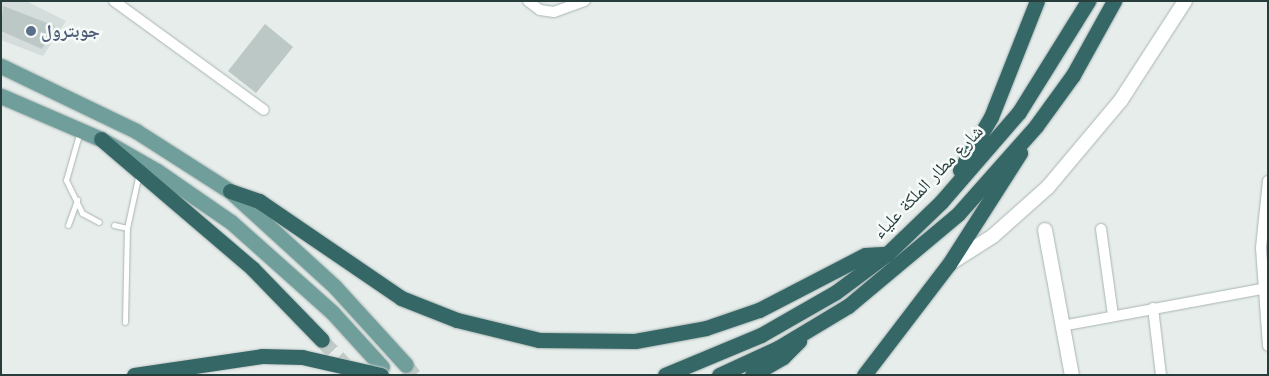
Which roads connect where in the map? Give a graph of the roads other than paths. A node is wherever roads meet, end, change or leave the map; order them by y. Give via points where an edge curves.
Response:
1 (114, 1) edge
2 (528, 1) edge
3 (585, 1) edge
4 (1038, 1) edge
5 (1088, 1) edge
6 (1114, 1) edge
7 (1185, 1) edge
8 (1, 66) edge
9 (1, 96) edge
10 (264, 110) dead end
11 (1036, 126) junction
12 (80, 131) junction
13 (101, 140) junction
14 (140, 170) junction
15 (1268, 181) edge
16 (230, 191) junction
17 (78, 199) junction
18 (941, 202) junction
19 (99, 222) dead end
20 (68, 224) dead end
21 (114, 225) dead end
22 (127, 228) junction
23 (1101, 229) dead end
24 (1045, 230) dead end
25 (887, 254) junction
26 (949, 264) junction
27 (1265, 288) edge
28 (1153, 308) junction
29 (1266, 310) edge
30 (1113, 316) junction
31 (125, 322) dead end
32 (1062, 326) junction
33 (805, 333) junction
34 (322, 340) tunnel mouth
35 (1268, 346) edge
36 (406, 365) tunnel mouth
37 (382, 371) edge
38 (133, 375) edge
39 (665, 375) edge
40 (720, 375) edge
41 (752, 375) edge
42 (864, 375) edge
43 (1072, 375) edge
44 (1160, 375) edge

1 - 10 street
2 - 3 street via 540,10 554,12
4 - 18 highway via 991,117
5 - 18 highway, شارع مطار الملكة علياء via 1027,102
6 - 11 highway via 1073,75
7 - 26 street via 1121,100 1048,188 993,236
8 - 16 main road via 136,131
9 - 12 main road
11 - 26 highway
11 - 33 highway via 958,214 866,293
12 - 13 main road
12 - 17 lane via 65,176
13 - 14 highway
13 - 37 main road via 157,171 245,233 332,312
14 - 22 lane
14 - 34 highway via 252,268
15 - 27 street
16 - 25 highway via 259,201 401,298 457,320 539,340 635,341 706,328 760,310 865,255
16 - 36 main road via 335,287
17 - 19 lane via 84,215
17 - 20 lane
18 - 25 highway, شارع مطار الملكة علياء
21 - 22 lane
22 - 31 lane
23 - 30 street
24 - 32 street
25 - 39 highway, شارع مطار الملكة علياء via 836,292 760,335
26 - 42 highway
27 - 28 street
27 - 29 street
28 - 30 street
28 - 44 street
29 - 35 street
30 - 32 street
32 - 43 street
33 - 40 highway
33 - 41 highway via 784,357
37 - 38 highway, bridge via 302,357 262,356

